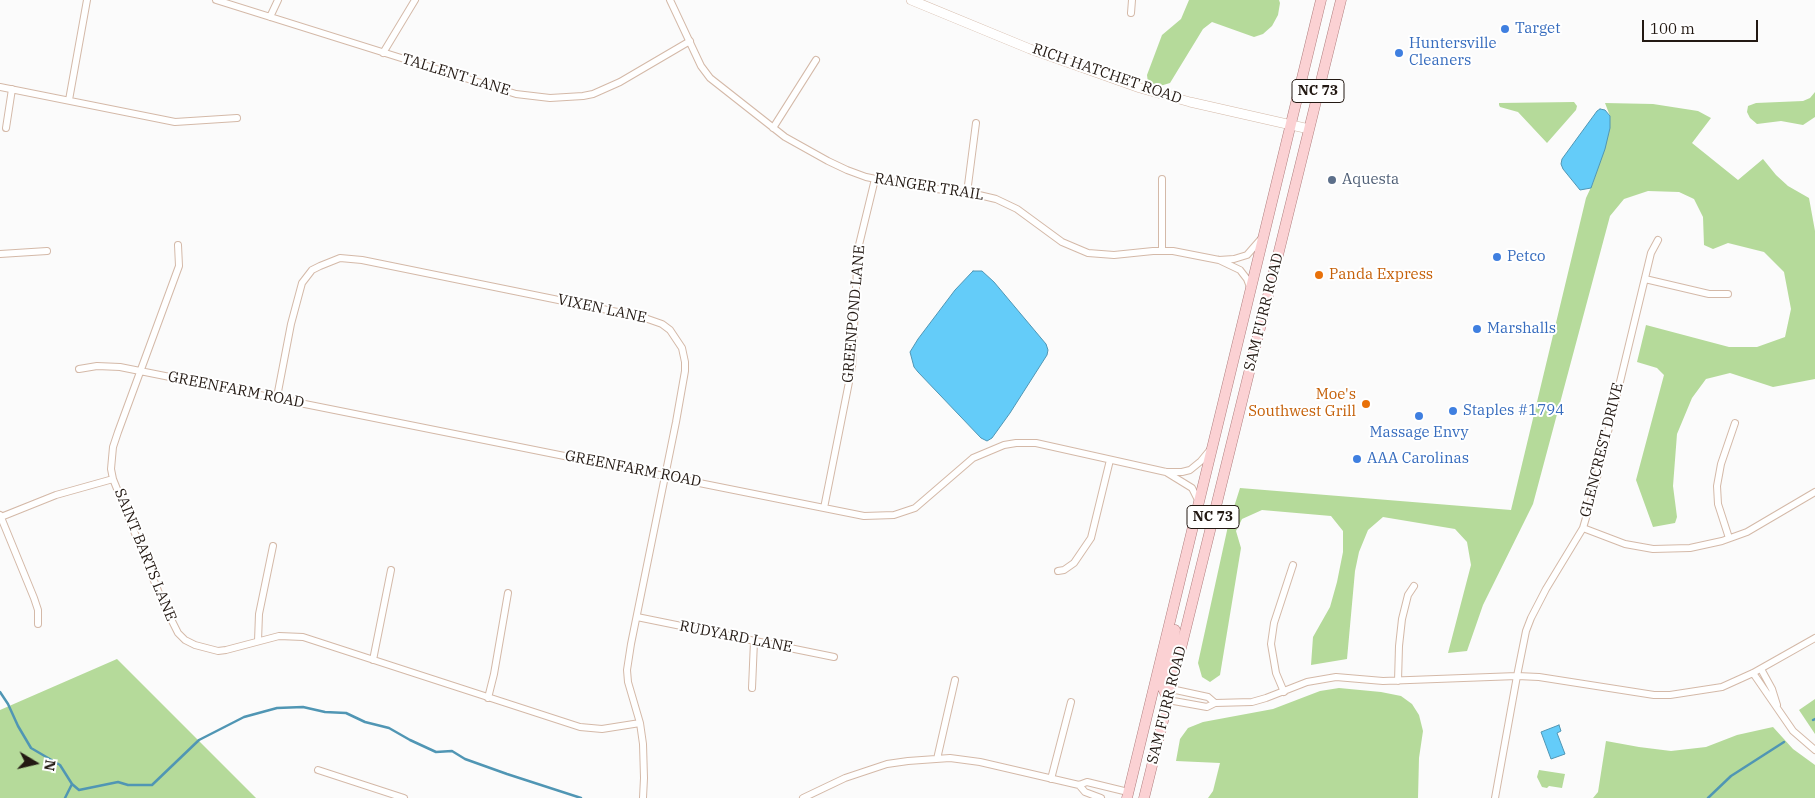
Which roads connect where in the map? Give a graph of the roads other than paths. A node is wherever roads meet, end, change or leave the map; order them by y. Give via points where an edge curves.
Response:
1 (87, 0) edge
2 (216, 0) edge
3 (278, 0) edge
4 (415, 0) edge
5 (670, 0) edge
6 (911, 0) edge
7 (1132, 0) edge
8 (1321, 0) edge
9 (1341, 0) edge
10 (927, 3) edge
11 (1131, 13) dead end
12 (270, 17) junction
13 (690, 41) junction
14 (383, 53) junction
15 (816, 60) dead end
16 (0, 87) edge
17 (12, 89) junction
18 (69, 100) junction
19 (237, 118) dead end
20 (976, 123) dead end
21 (1291, 124) junction
22 (6, 128) dead end
23 (773, 128) junction
24 (1309, 129) junction
25 (875, 179) junction
26 (1162, 179) dead end
27 (967, 193) junction
28 (1264, 235) junction
29 (1658, 240) dead end
30 (178, 245) dead end
31 (1162, 250) junction
32 (46, 251) dead end
33 (0, 254) edge
34 (1219, 260) junction
35 (1645, 279) junction
36 (1251, 289) junction
37 (1728, 294) dead end
38 (79, 369) dead end
39 (141, 371) junction
40 (277, 397) junction
41 (1735, 423) dead end
42 (1213, 447) junction
43 (1110, 460) junction
44 (1166, 472) junction
45 (664, 476) junction
46 (113, 479) junction
47 (1815, 492) edge
48 (1199, 504) junction
49 (824, 508) junction
50 (0, 516) edge
51 (1583, 528) junction
52 (1730, 538) junction
53 (273, 546) dead end
54 (1187, 552) junction
55 (1293, 565) dead end
56 (391, 570) dead end
57 (1058, 571) dead end
58 (1414, 586) dead end
59 (508, 593) dead end
60 (637, 617) junction
61 (38, 624) dead end
62 (1815, 638) edge
63 (258, 640) junction
64 (754, 641) junction
65 (834, 657) dead end
66 (373, 660) junction
67 (1761, 669) junction
68 (1753, 673) junction
69 (1517, 676) junction
70 (955, 680) dead end
71 (1398, 681) junction
72 (752, 688) dead end
73 (1171, 688) junction
74 (1284, 692) junction
75 (488, 698) junction
76 (1168, 700) junction
77 (1071, 702) dead end
78 (1215, 703) junction
79 (1778, 711) junction
80 (640, 723) junction
81 (1815, 750) edge
82 (937, 759) junction
83 (318, 770) dead end
84 (1051, 779) junction
85 (1079, 785) junction
86 (1129, 796) edge
87 (400, 797) edge
88 (643, 798) edge
89 (803, 798) edge
90 (1101, 798) edge
91 (1144, 798) edge
92 (1496, 798) edge

1 - 18 street
2 - 12 street, TALLENT LANE
3 - 12 street
4 - 14 street
5 - 13 street, RANGER TRAIL
6 - 10 street, RICH HATCHET ROAD
7 - 11 street
8 - 21 main road, SAM FURR ROAD / NC 73
9 - 24 main road, SAM FURR ROAD / NC 73
10 - 21 street, RICH HATCHET ROAD via 1039,52 1140,88
12 - 14 street, TALLENT LANE
13 - 14 street, TALLENT LANE via 594,94 561,99 516,94
13 - 23 street, RANGER TRAIL via 710,78
15 - 23 street
16 - 17 street
17 - 18 street
17 - 22 street
18 - 19 street via 175,122
20 - 27 street
21 - 24 street, RICH HATCHET ROAD
21 - 28 main road, SAM FURR ROAD / NC 73
23 - 25 street, RANGER TRAIL via 828,161
24 - 73 main road, SAM FURR ROAD / NC 73
25 - 27 street, RANGER TRAIL
25 - 49 street, GREENPOND LANE via 858,249 852,367
26 - 31 street
27 - 31 street, RANGER TRAIL via 1009,204 1052,236 1088,253 1114,255
28 - 34 street, RANGER TRAIL via 1247,255
28 - 36 main road, SAM FURR ROAD / NC 73
29 - 35 street, GLENCREST DRIVE via 1651,253
30 - 39 street, SAINT BARTS LANE via 179,266
31 - 34 street, RANGER TRAIL
32 - 33 street
34 - 36 street, RANGER TRAIL via 1240,270
35 - 37 street via 1709,294
35 - 51 street, GLENCREST DRIVE
36 - 42 main road, SAM FURR ROAD / NC 73
38 - 39 street, GREENFARM ROAD via 110,366
39 - 40 street, GREENFARM ROAD
39 - 46 street, SAINT BARTS LANE via 113,447
40 - 45 street, GREENFARM ROAD
40 - 45 street, VIXEN LANE via 302,283 312,270 329,261 340,258 362,260 599,307 662,324 682,348 685,371
41 - 52 street via 1717,486 1718,504
42 - 44 street, GREENFARM ROAD via 1190,470
42 - 48 main road, SAM FURR ROAD / NC 73
43 - 44 street, GREENFARM ROAD
43 - 49 street, GREENFARM ROAD via 1036,443 1010,444 973,458 926,500 906,512 864,516
43 - 57 street via 1091,538 1074,563
44 - 48 street, GREENFARM ROAD via 1192,488
45 - 49 street, GREENFARM ROAD
45 - 60 street, VIXEN LANE
46 - 50 street via 56,495
46 - 63 street, SAINT BARTS LANE via 178,633 195,645 218,651
47 - 52 street via 1747,532
48 - 54 main road, SAM FURR ROAD / NC 73
50 - 61 street via 34,598
51 - 52 street via 1625,544 1654,549 1690,548
51 - 69 street, GLENCREST DRIVE via 1531,618
53 - 63 street via 259,614
54 - 76 main road via 1163,688
54 - 86 main road, SAM FURR ROAD / NC 73
55 - 74 street via 1270,644 1276,674
56 - 66 street
58 - 71 street via 1408,595 1402,619
59 - 75 street
60 - 64 street, RUDYARD LANE
60 - 80 street, VIXEN LANE via 627,670
62 - 67 street
63 - 66 street, SAINT BARTS LANE via 279,636 302,637
64 - 65 street, RUDYARD LANE
64 - 72 street
66 - 75 street, SAINT BARTS LANE
67 - 68 street
67 - 79 street via 1772,689
68 - 69 street via 1722,687 1670,695
68 - 79 street
69 - 71 street
69 - 92 street, GLENCREST DRIVE
70 - 82 street
71 - 74 street via 1322,678
73 - 76 main road, SAM FURR ROAD / NC 73
73 - 78 street via 1208,697
74 - 78 street via 1252,702
75 - 80 street, SAINT BARTS LANE via 592,729
76 - 78 street via 1207,707
76 - 91 main road, SAM FURR ROAD / NC 73
77 - 84 street
79 - 81 street via 1792,731
80 - 88 street, VIXEN LANE via 644,758
82 - 84 street via 980,762
82 - 89 street via 868,769
83 - 87 street
84 - 85 street
85 - 86 street via 1087,782
85 - 90 street via 1085,792

